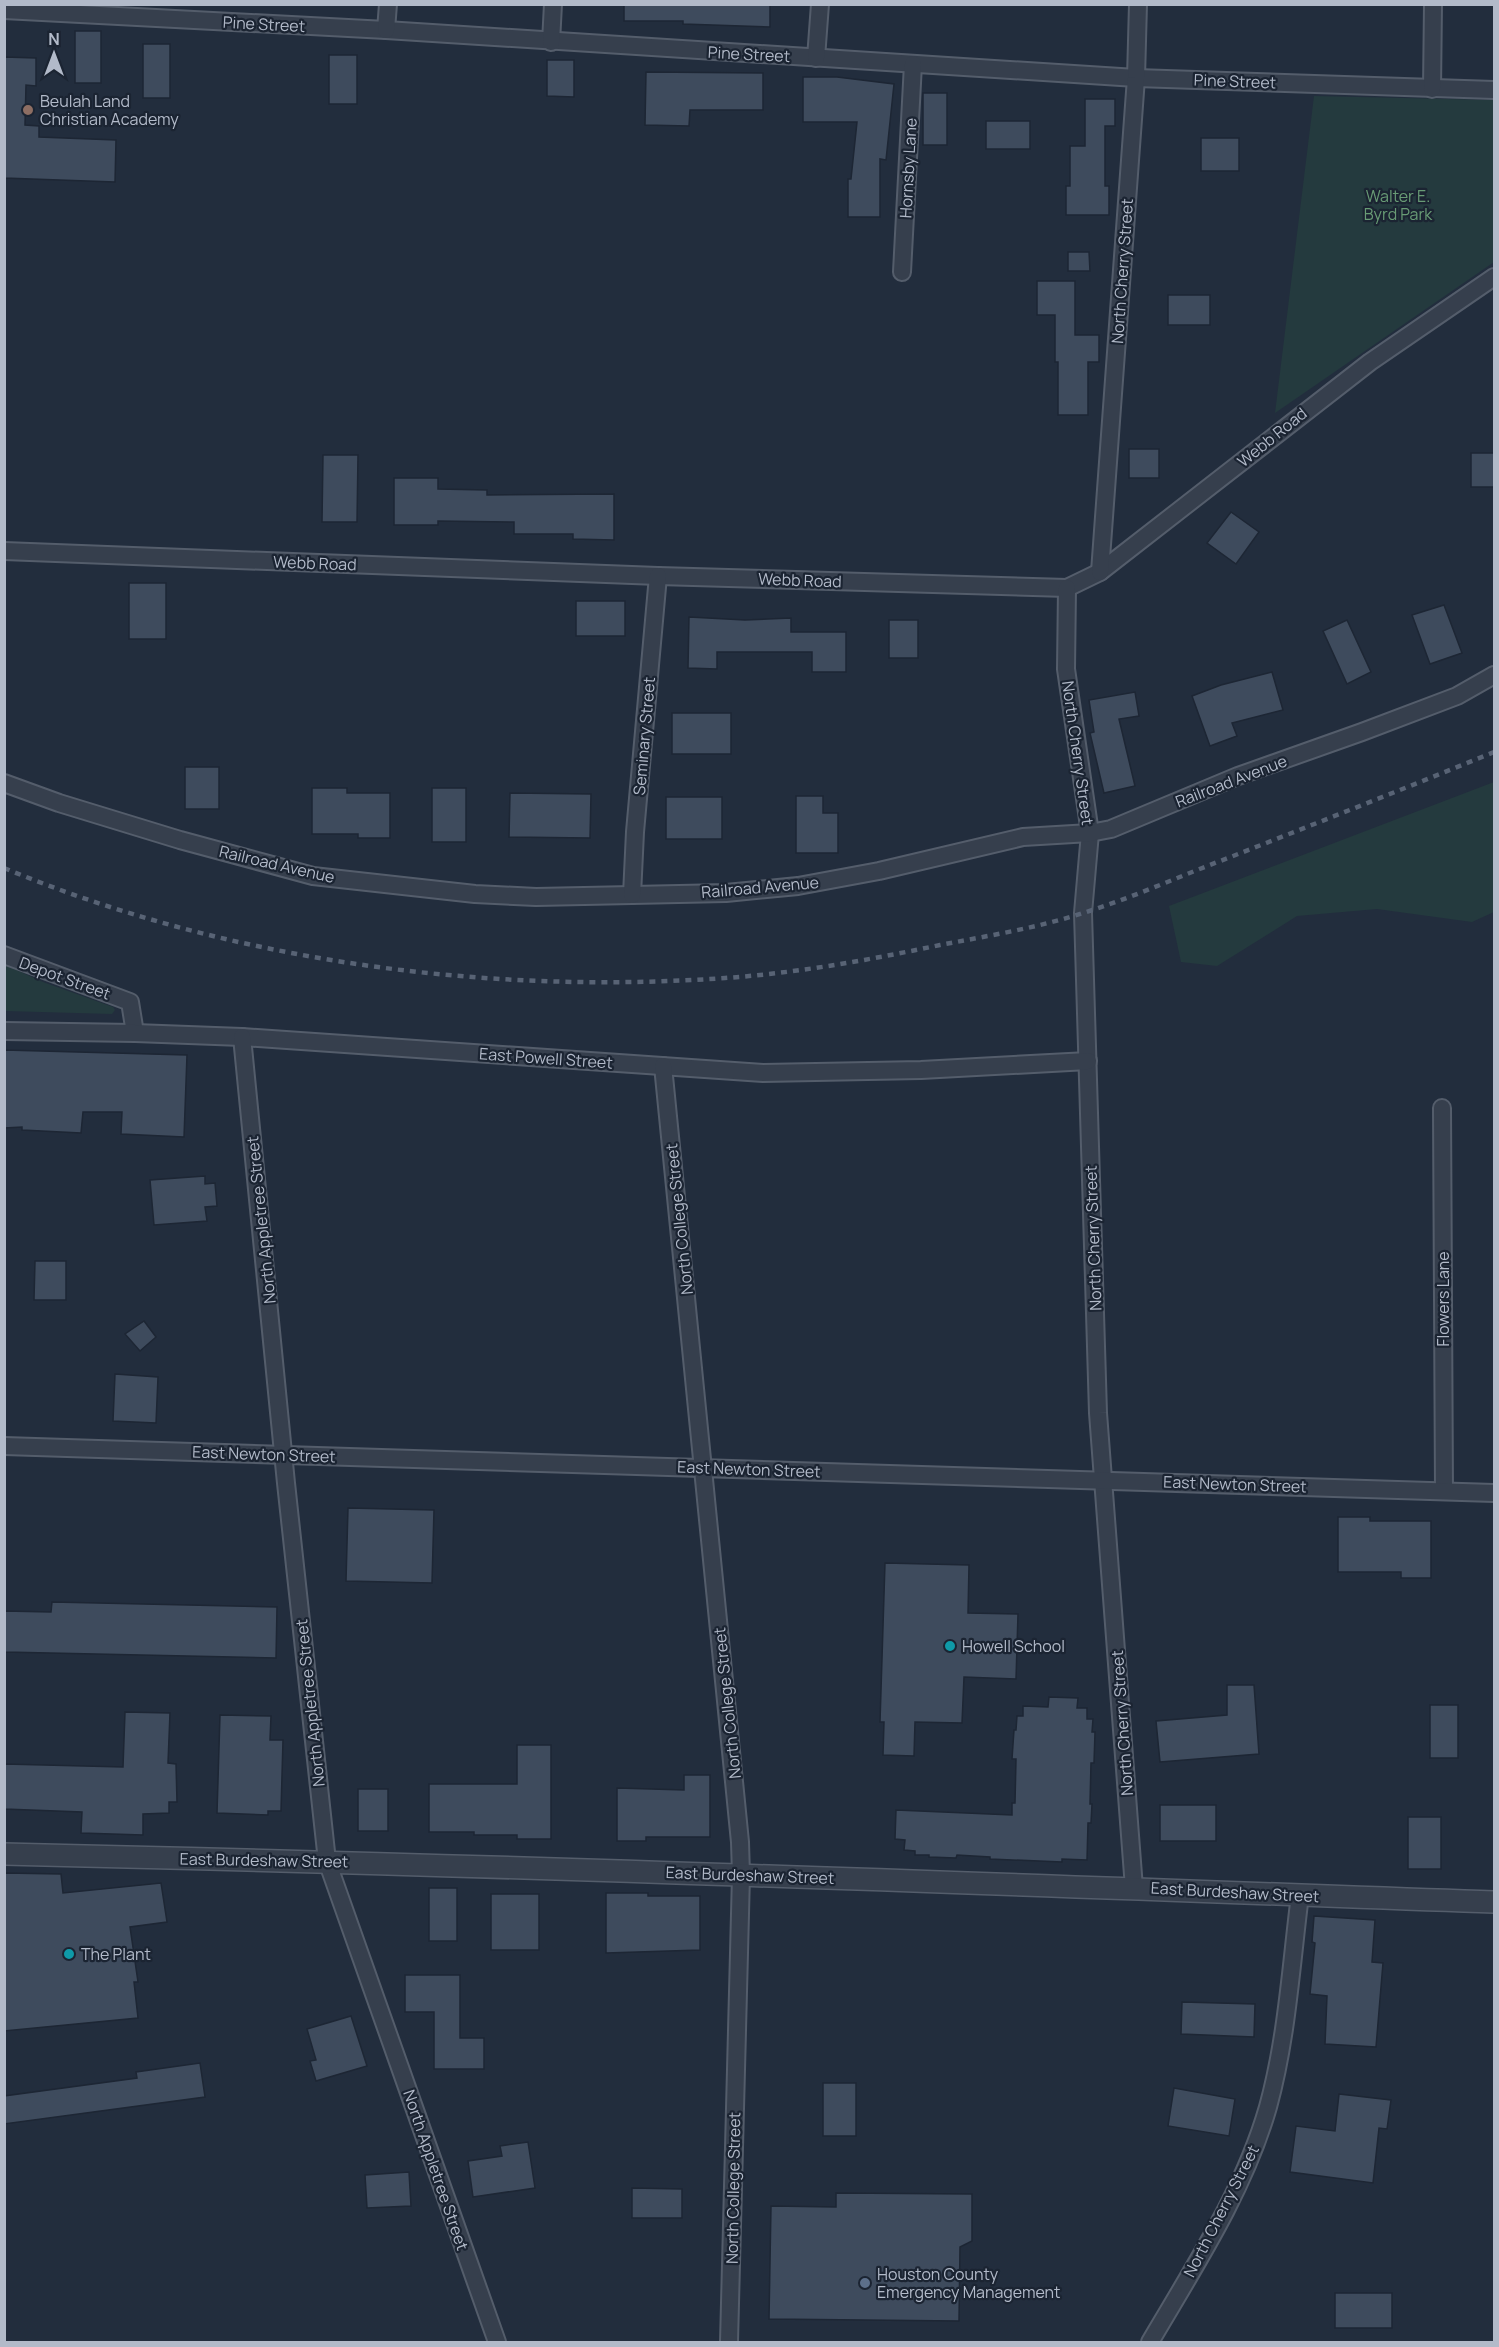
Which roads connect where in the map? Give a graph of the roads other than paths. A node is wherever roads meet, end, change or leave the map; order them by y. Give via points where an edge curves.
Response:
1 (388, 4) edge
2 (553, 4) edge
3 (819, 4) edge
4 (1138, 4) edge
5 (1433, 4) edge
6 (4, 10) edge
7 (387, 30) junction
8 (551, 42) junction
9 (816, 58) junction
10 (913, 64) junction
11 (1136, 78) junction
12 (1431, 89) junction
13 (1494, 90) edge
14 (902, 272) dead end
15 (1494, 277) edge
16 (4, 551) edge
17 (1100, 572) junction
18 (658, 576) junction
19 (1067, 588) junction
20 (1494, 675) edge
21 (4, 783) edge
22 (1090, 833) junction
23 (632, 895) junction
24 (4, 955) edge
25 (4, 1031) edge
26 (135, 1033) junction
27 (242, 1037) junction
28 (1088, 1061) junction
29 (663, 1066) junction
30 (1442, 1108) dead end
31 (4, 1446) edge
32 (284, 1454) junction
33 (704, 1468) junction
34 (1102, 1480) junction
35 (1444, 1491) junction
36 (1494, 1492) edge
37 (4, 1854) edge
38 (327, 1861) junction
39 (741, 1875) junction
40 (1134, 1888) junction
41 (1300, 1895) junction
42 (1494, 1902) edge
43 (497, 2343) edge
44 (729, 2343) edge
45 (1150, 2343) edge

1 - 7 street
2 - 8 street
3 - 9 street
4 - 11 street, North Cherry Street
5 - 12 street
6 - 7 street, Pine Street
7 - 8 street, Pine Street
8 - 9 street, Pine Street
9 - 10 street, Pine Street
10 - 11 street, Pine Street
10 - 14 street, Hornsby Lane
11 - 12 street, Pine Street
11 - 17 street, North Cherry Street
12 - 13 street, Pine Street
15 - 17 street, Webb Road via 1379,355
16 - 18 street, Webb Road
17 - 19 street, Webb Road
18 - 19 street, Webb Road
18 - 23 street, Seminary Street
19 - 22 street, North Cherry Street via 1066,669
20 - 22 street, Railroad Avenue via 1457,696 1238,776 1111,830
21 - 23 street, Railroad Avenue via 180,840 313,876 475,894
22 - 23 street, Railroad Avenue via 1023,837 798,886
22 - 28 street, North Cherry Street via 1083,913
24 - 26 street, Depot Street via 130,1002
25 - 26 street, East Powell Street
26 - 27 street, East Powell Street
27 - 29 street, East Powell Street
27 - 32 street, North Appletree Street
28 - 29 street, East Powell Street via 810,1073
28 - 34 street, North Cherry Street
29 - 33 street, North College Street
30 - 35 street, Flowers Lane
31 - 32 street, East Newton Street
32 - 33 street, East Newton Street
32 - 38 street, North Appletree Street
33 - 34 street, East Newton Street
33 - 39 street, North College Street
34 - 35 street, East Newton Street
34 - 40 street, North Cherry Street
35 - 36 street, East Newton Street
37 - 38 street, East Burdeshaw Street
38 - 39 street, East Burdeshaw Street
38 - 43 street, North Appletree Street
39 - 40 street, East Burdeshaw Street
39 - 44 street, North College Street
40 - 41 street, East Burdeshaw Street
41 - 42 street, East Burdeshaw Street
41 - 45 street, North Cherry Street via 1278,2069 1258,2137 1209,2242

